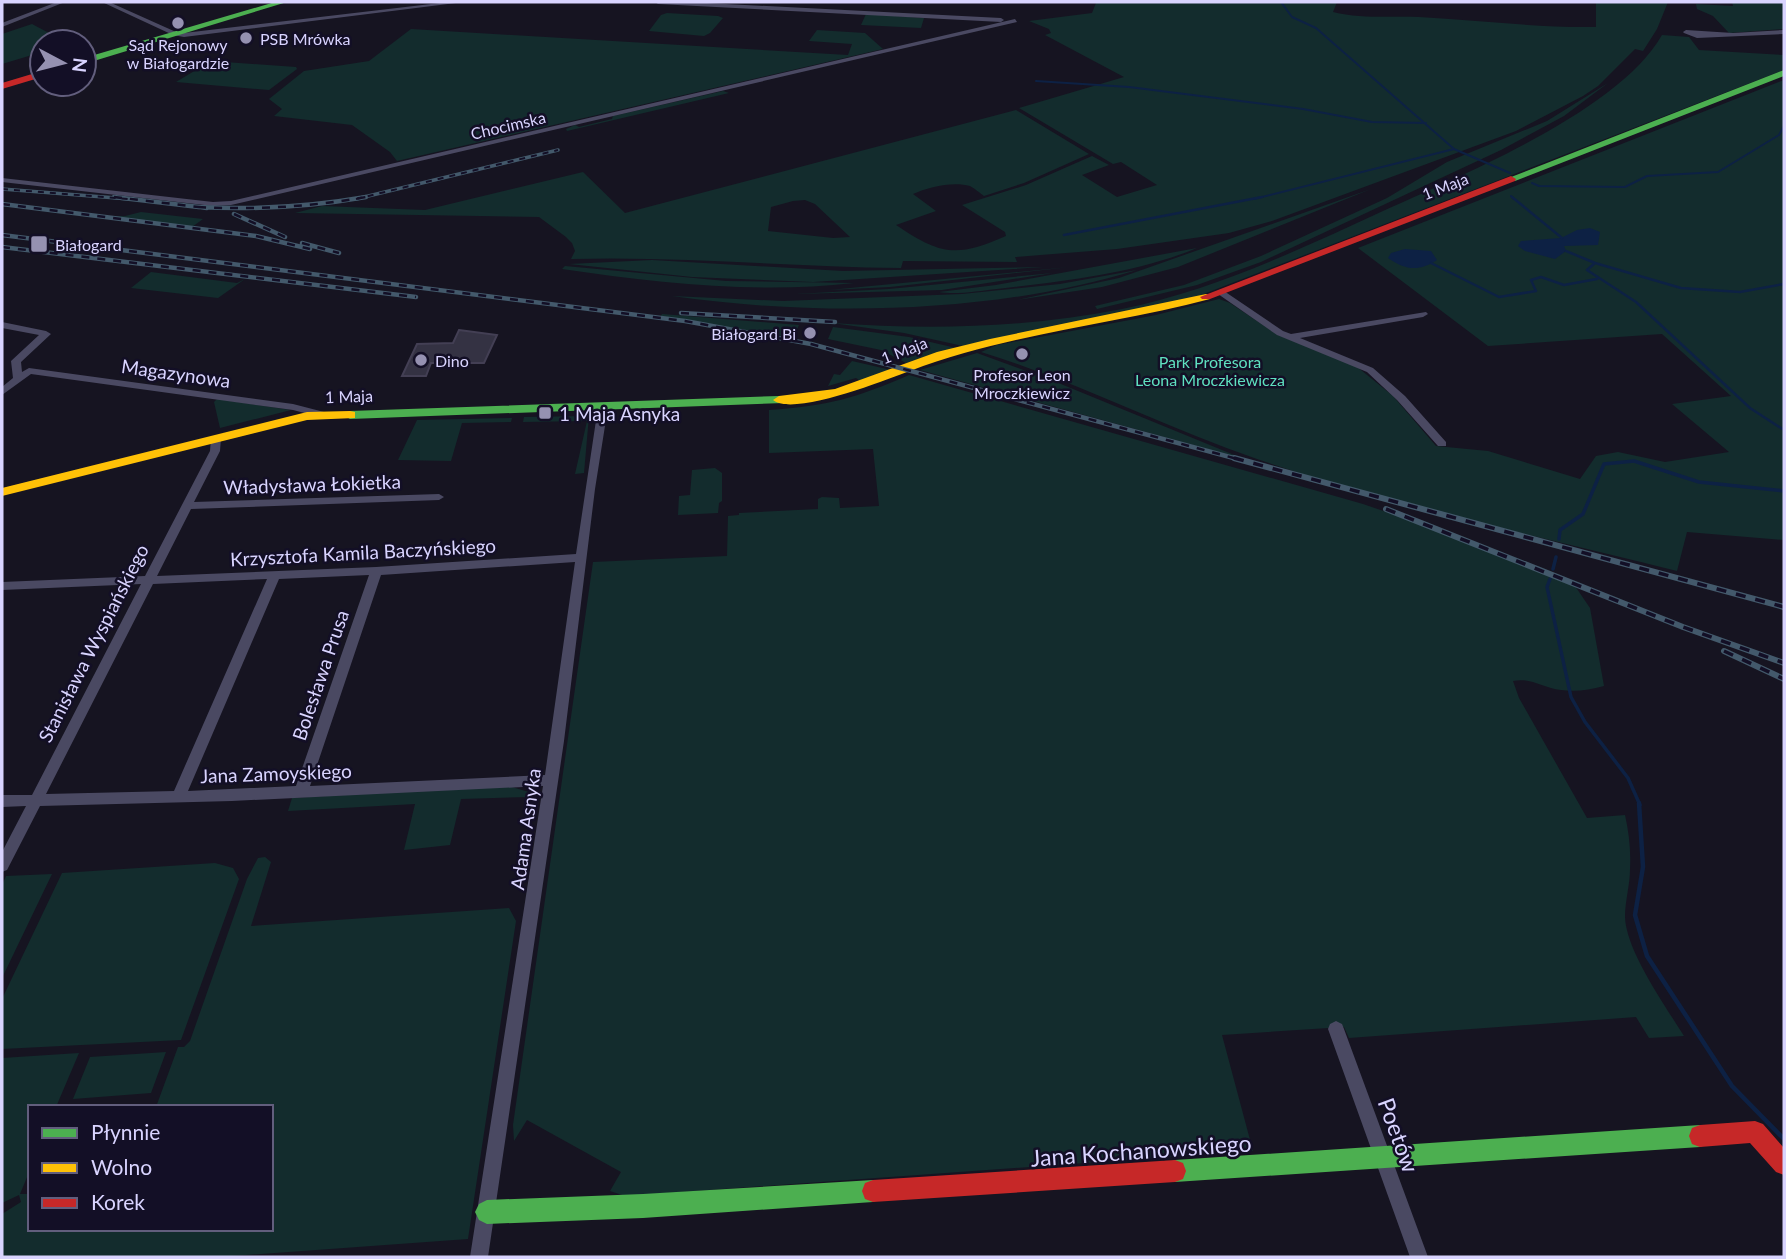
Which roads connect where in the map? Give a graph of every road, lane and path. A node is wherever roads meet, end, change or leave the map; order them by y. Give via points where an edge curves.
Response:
1 (62, 2) edge
2 (106, 2) edge
3 (283, 2) edge
4 (461, 2) edge
5 (658, 2) edge
6 (1015, 20) dead end
7 (983, 23) junction
8 (2, 25) edge
9 (1784, 32) edge
10 (175, 34) junction
11 (1720, 35) dead end
12 (98, 57) edge
13 (1784, 73) edge
14 (28, 78) edge
15 (2, 86) edge
16 (2, 180) edge
17 (1221, 292) junction
18 (1423, 314) dead end
19 (2, 326) edge
20 (1287, 336) junction
21 (23, 374) junction
22 (2, 392) edge
23 (603, 407) junction
24 (320, 414) junction
25 (216, 438) junction
26 (1442, 444) dead end
27 (2, 492) edge
28 (439, 497) dead end
29 (186, 506) junction
30 (580, 558) junction
31 (376, 570) junction
32 (275, 575) junction
33 (148, 579) junction
34 (2, 586) edge
35 (551, 780) junction
36 (301, 792) junction
37 (179, 796) junction
38 (34, 800) junction
39 (2, 801) edge
40 (2, 866) edge
41 (1336, 1029) dead end
42 (1383, 1156) junction
43 (1784, 1164) edge
44 (486, 1212) junction
45 (479, 1257) edge
46 (1419, 1257) edge

1 - 8 street
2 - 10 street
3 - 10 street
4 - 10 street
5 - 7 street
6 - 7 street, Chocimska
7 - 16 street, Chocimska via 232,203
9 - 11 street
10 - 12 street
13 - 17 street, 1 Maja
14 - 15 street
17 - 20 street
17 - 23 street, 1 Maja via 1154,311 950,352 819,397
18 - 20 street
19 - 21 street via 46,334 16,361
20 - 26 street via 1370,370
21 - 22 street
21 - 24 street, Magazynowa
23 - 24 street, 1 Maja
23 - 30 street, Adama Asnyka
24 - 25 street, 1 Maja
25 - 27 street, 1 Maja
25 - 29 street, Stanisława Wyspiańskiego via 215,451
28 - 29 street, Władysława Łokietka
29 - 33 street, Stanisława Wyspiańskiego
30 - 31 street, Krzysztofa Kamila Baczyńskiego
30 - 35 street, Adama Asnyka
31 - 32 street, Krzysztofa Kamila Baczyńskiego
31 - 36 street, Bolesława Prusa
32 - 33 street, Krzysztofa Kamila Baczyńskiego
32 - 37 street
33 - 34 street, Krzysztofa Kamila Baczyńskiego
33 - 38 street, Stanisława Wyspiańskiego
35 - 36 street, Jana Zamoyskiego
35 - 44 street, Adama Asnyka
36 - 37 street, Jana Zamoyskiego
37 - 38 street, Jana Zamoyskiego
38 - 39 street, Jana Zamoyskiego
38 - 40 street, Stanisława Wyspiańskiego
41 - 42 street, Poetów
42 - 43 street, Jana Kochanowskiego via 1755,1132
42 - 44 street, Jana Kochanowskiego via 643,1206
42 - 46 street, Poetów
44 - 45 street, Adama Asnyka

